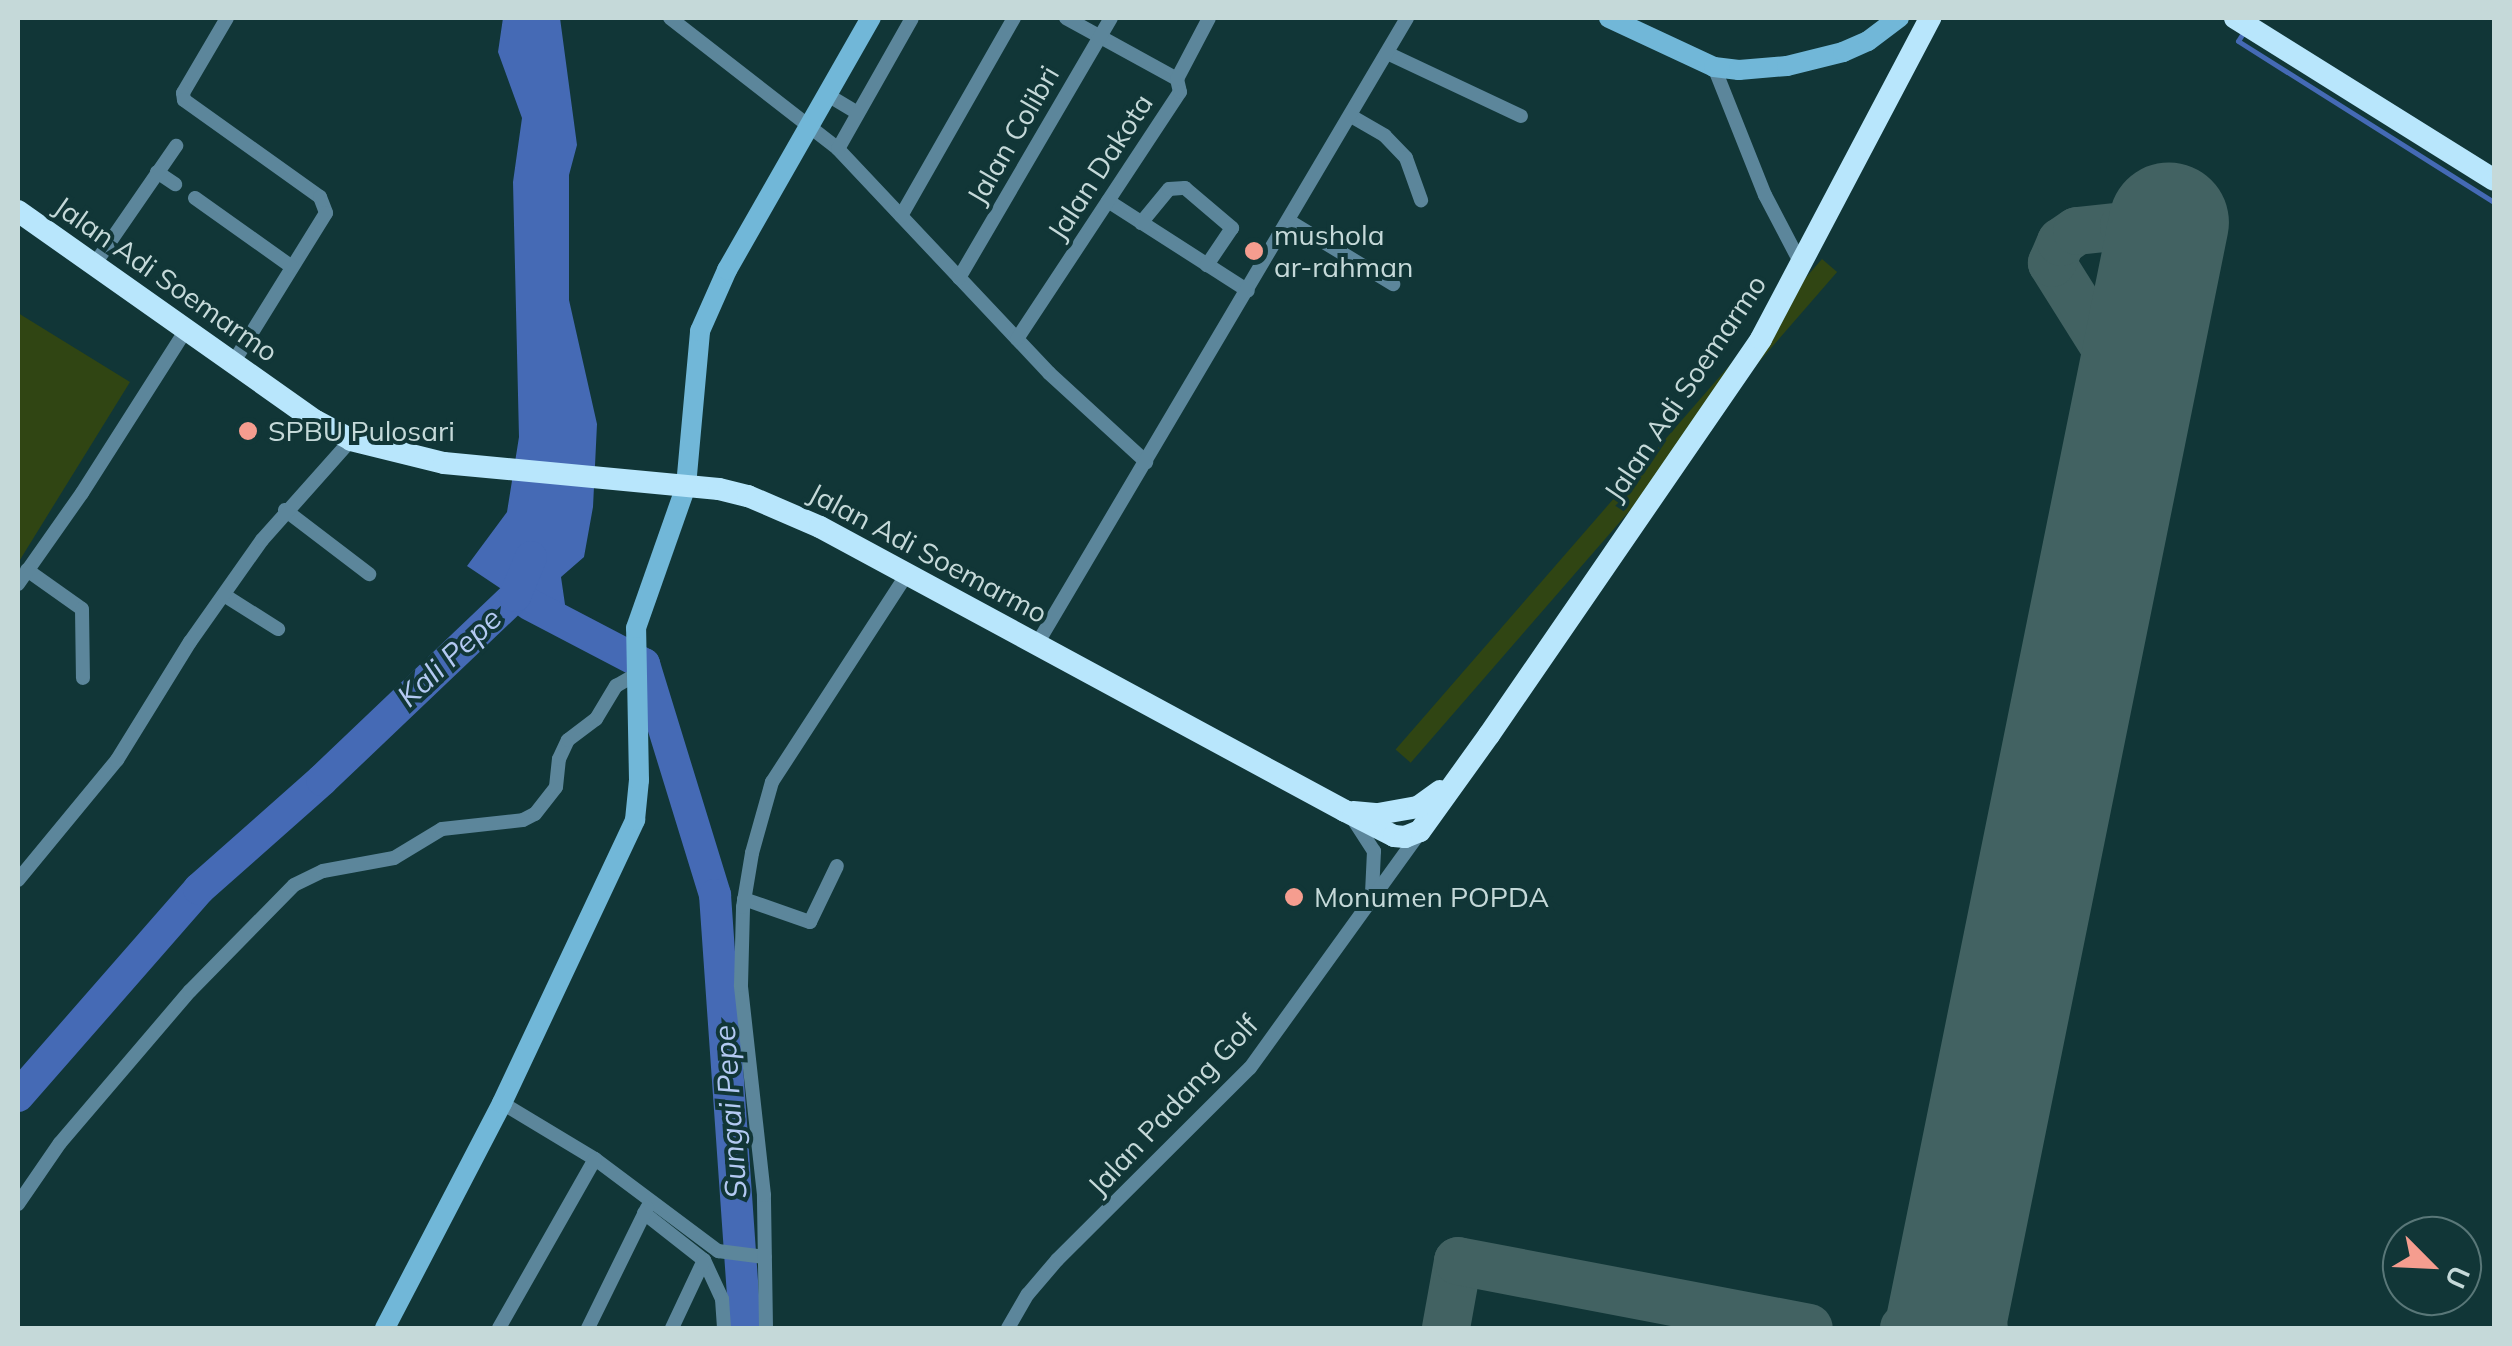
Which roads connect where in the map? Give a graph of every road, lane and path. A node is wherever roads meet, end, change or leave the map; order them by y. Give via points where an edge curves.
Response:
1 (227, 18) edge
2 (670, 18) edge
3 (871, 18) edge
4 (912, 18) edge
5 (1014, 18) edge
6 (1066, 18) edge
7 (1111, 18) edge
8 (1209, 18) edge
9 (1408, 18) edge
10 (1608, 18) edge
11 (1899, 18) edge
12 (1930, 18) edge
13 (2248, 25) edge
14 (1100, 36) junction
15 (1387, 53) junction
16 (1714, 67) junction
17 (1176, 78) junction
18 (826, 94) junction
19 (858, 113) junction
20 (1350, 116) junction
21 (1520, 116) dead end
22 (807, 125) junction
23 (176, 146) dead end
24 (838, 149) junction
25 (158, 172) junction
26 (2494, 180) edge
27 (175, 184) dead end
28 (194, 198) dead end
29 (1421, 200) dead end
30 (1108, 202) junction
31 (18, 210) edge
32 (901, 216) junction
33 (1288, 221) junction
34 (1141, 223) junction
35 (1801, 264) junction
36 (94, 265) junction
37 (1207, 265) junction
38 (292, 267) junction
39 (959, 278) junction
40 (1393, 284) dead end
41 (1248, 291) junction
42 (186, 330) junction
43 (1017, 340) junction
44 (233, 362) junction
45 (352, 440) junction
46 (1146, 462) junction
47 (686, 486) junction
48 (285, 510) junction
49 (27, 570) junction
50 (369, 574) dead end
51 (907, 574) junction
52 (18, 584) edge
53 (224, 595) junction
54 (278, 629) dead end
55 (1037, 644) junction
56 (635, 671) junction
57 (83, 678) dead end
58 (1461, 773) junction
59 (1345, 811) junction
60 (1420, 831) junction
61 (1394, 836) junction
62 (837, 866) dead end
63 (1395, 868) junction
64 (18, 880) edge
65 (744, 899) junction
66 (1368, 909) junction
67 (502, 1103) junction
68 (595, 1159) junction
69 (18, 1204) edge
70 (648, 1206) junction
71 (764, 1258) junction
72 (704, 1260) junction
73 (384, 1328) edge
74 (498, 1328) edge
75 (588, 1328) edge
76 (672, 1328) edge
77 (724, 1328) edge
78 (766, 1328) edge
79 (1008, 1328) edge

1 - 38 street via 184,100 326,204
2 - 22 street
3 - 18 main road
4 - 19 street
5 - 32 street
6 - 14 street
7 - 14 street, Jalan Colibri
8 - 17 street, Jalan Dakota
9 - 15 street
10 - 16 main road
11 - 16 main road via 1868,41 1819,60 1761,70
12 - 35 highway, Jalan Adi Soemarmo
13 - 26 highway
14 - 17 street
14 - 39 street, Jalan Colibri
15 - 20 street
15 - 21 street
16 - 35 street via 1765,195
17 - 30 street, Jalan Dakota via 1180,92
18 - 19 street
18 - 22 main road
19 - 24 street
20 - 29 street via 1406,158
20 - 33 street
22 - 24 street
22 - 47 main road via 700,331
23 - 25 street
24 - 32 street
25 - 27 street
25 - 36 street
28 - 38 street
30 - 34 street
30 - 43 street, Jalan Dakota
31 - 36 highway, Jalan Adi Soemarmo
32 - 39 street
33 - 40 street
33 - 41 street
34 - 37 street
34 - 37 street via 1169,189 1186,188 1232,228
35 - 58 highway, Jalan Adi Soemarmo via 1744,364
36 - 42 highway, Jalan Adi Soemarmo
37 - 41 street
38 - 44 street
39 - 43 street
41 - 46 street
42 - 44 highway, Jalan Adi Soemarmo
42 - 49 street
43 - 46 street
44 - 45 highway, Jalan Adi Soemarmo
45 - 47 highway, Jalan Adi Soemarmo via 444,463
45 - 48 street
46 - 55 street
47 - 51 highway, Jalan Adi Soemarmo via 748,496
47 - 56 main road via 636,628
48 - 50 street
48 - 53 street
49 - 52 street
49 - 57 street via 82,609
51 - 55 highway, Jalan Adi Soemarmo
51 - 65 street via 772,782
53 - 54 street
53 - 64 street via 116,760
55 - 59 highway, Jalan Adi Soemarmo
56 - 67 main road via 635,820
56 - 69 street via 568,740 558,758 556,787 535,814 442,829 394,858 294,885 190,991 60,1143
58 - 59 highway, Jalan Adi Soemarmo via 1418,807
58 - 60 highway, Jalan Adi Soemarmo
59 - 61 highway, Jalan Adi Soemarmo
59 - 66 street via 1374,851
60 - 61 highway
60 - 63 street, Jalan Padang Golf
61 - 63 street
62 - 65 street via 810,922
63 - 66 street, Jalan Padang Golf
65 - 71 street via 741,985 760,1144
66 - 79 street, Jalan Padang Golf via 1250,1068 1057,1260
67 - 68 street
67 - 73 main road
68 - 70 street
68 - 74 street
70 - 71 street via 727,1254
70 - 72 street
70 - 75 street
71 - 78 street
72 - 76 street
72 - 77 street via 722,1300

